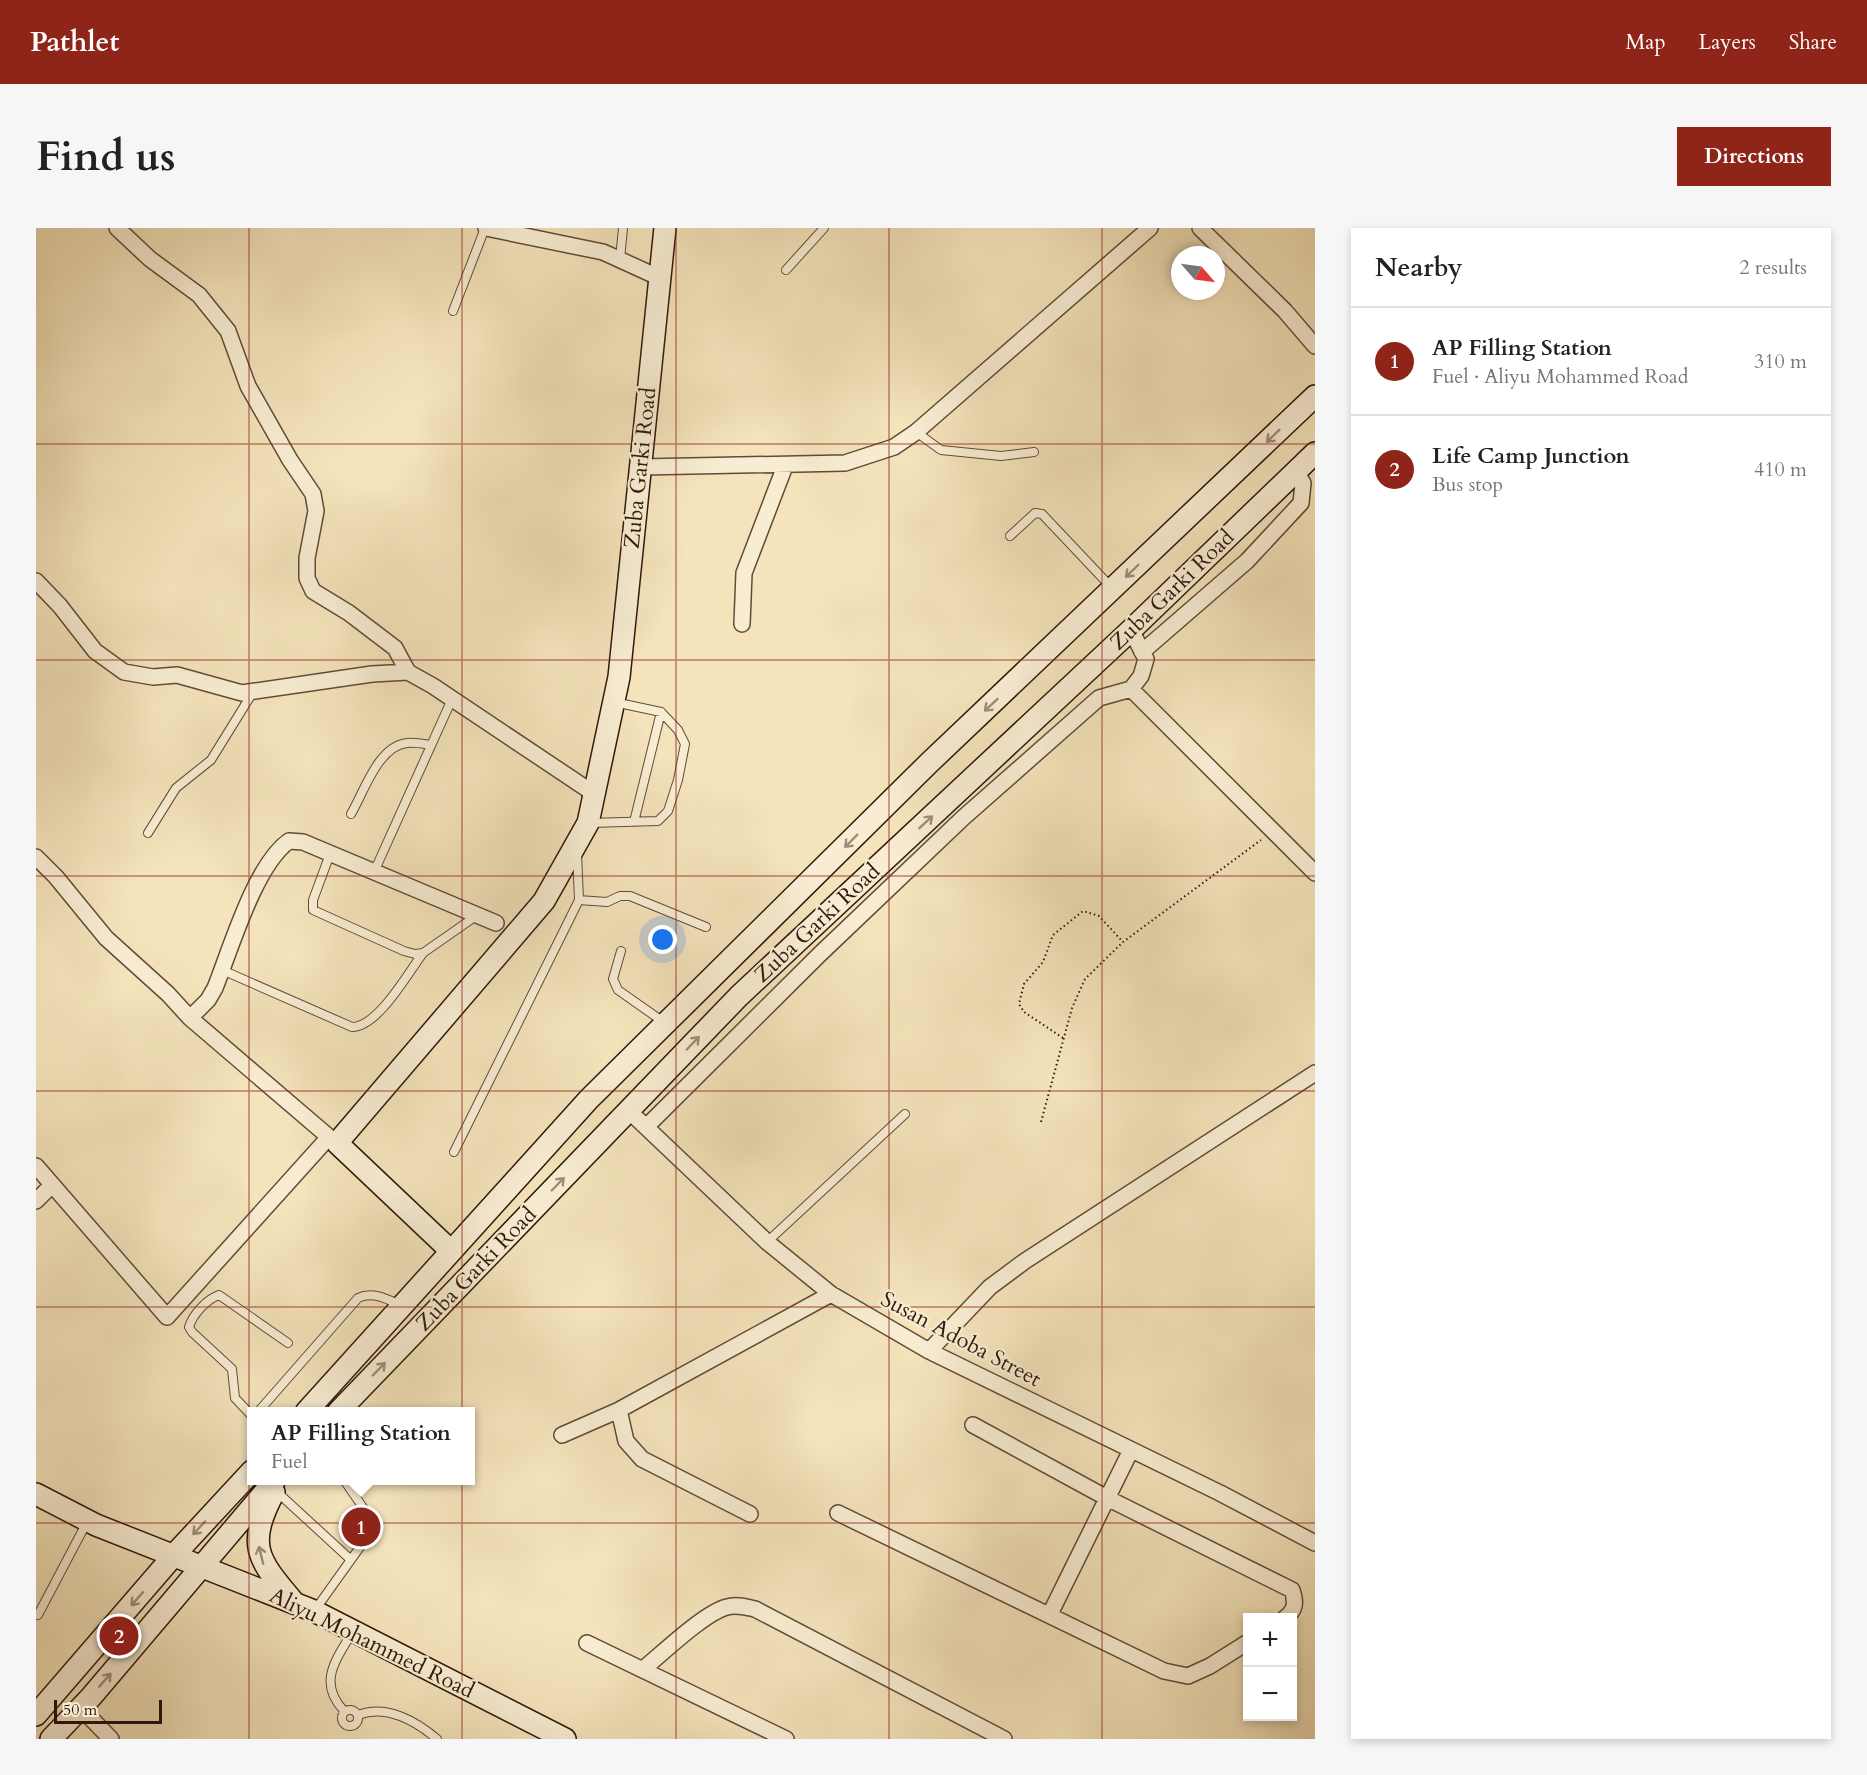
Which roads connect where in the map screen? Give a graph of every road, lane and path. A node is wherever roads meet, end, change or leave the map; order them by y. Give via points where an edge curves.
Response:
1 (117, 228) edge
2 (485, 228) edge
3 (623, 228) edge
4 (665, 228) edge
5 (825, 228) edge
6 (1150, 228) edge
7 (1200, 228) edge
8 (620, 259) junction
9 (786, 270) dead end
10 (660, 278) junction
11 (453, 311) dead end
12 (1315, 346) edge
13 (1315, 396) edge
14 (916, 432) junction
15 (1034, 452) dead end
16 (1315, 453) edge
17 (785, 466) junction
18 (641, 467) junction
19 (1296, 471) junction
20 (1010, 536) dead end
21 (36, 581) edge
22 (1113, 589) junction
23 (742, 624) dead end
24 (1131, 630) junction
25 (1143, 652) junction
26 (408, 672) junction
27 (1131, 688) junction
28 (252, 692) junction
29 (452, 699) junction
30 (614, 702) junction
31 (661, 712) junction
32 (431, 745) junction
33 (596, 795) junction
34 (351, 814) dead end
35 (634, 822) junction
36 (588, 823) junction
37 (1273, 832) junction
38 (148, 833) dead end
39 (577, 843) junction
40 (330, 854) junction
41 (36, 857) edge
42 (374, 873) junction
43 (1315, 873) edge
44 (579, 900) junction
45 (476, 916) junction
46 (496, 923) dead end
47 (706, 927) dead end
48 (1123, 942) junction
49 (621, 951) dead end
50 (423, 953) junction
51 (222, 970) junction
52 (190, 1018) junction
53 (666, 1023) junction
54 (1064, 1039) junction
55 (1315, 1073) edge
56 (629, 1110) junction
57 (905, 1114) dead end
58 (1041, 1122) dead end
59 (646, 1127) junction
60 (333, 1140) junction
61 (454, 1152) dead end
62 (36, 1166) edge
63 (52, 1185) junction
64 (36, 1201) edge
65 (767, 1242) junction
66 (451, 1251) junction
67 (831, 1294) junction
68 (402, 1306) junction
69 (288, 1343) dead end
70 (929, 1351) junction
71 (262, 1407) edge
72 (311, 1407) edge
73 (344, 1407) edge
74 (619, 1410) junction
75 (247, 1411) edge
76 (973, 1425) dead end
77 (562, 1436) dead end
78 (1131, 1450) junction
79 (247, 1476) edge
80 (276, 1485) edge
81 (277, 1485) edge
82 (278, 1485) edge
83 (348, 1485) edge
84 (36, 1494) edge
85 (1107, 1498) junction
86 (838, 1513) dead end
87 (750, 1515) dead end
88 (88, 1521) junction
89 (1315, 1543) edge
90 (175, 1554) junction
91 (350, 1559) junction
92 (202, 1567) junction
93 (294, 1602) junction
94 (314, 1611) junction
95 (1291, 1613) edge
96 (1050, 1614) junction
97 (38, 1615) dead end
98 (353, 1630) junction
99 (587, 1643) dead end
100 (1243, 1645) edge
101 (643, 1669) junction
102 (81, 1708) junction
103 (344, 1711) junction
104 (36, 1715) edge
105 (358, 1715) junction
106 (51, 1739) edge
107 (111, 1739) edge
108 (437, 1739) edge
109 (565, 1739) edge
110 (786, 1739) edge
111 (1004, 1739) edge

1 - 26 street via 150,259 200,295 228,331 248,386 313,494 316,511 307,558 307,578 313,591 395,648
2 - 8 street via 603,252
2 - 11 lane
3 - 8 lane
4 - 10 main road, Zuba Garki Road
5 - 9 lane
6 - 14 street
7 - 12 street
8 - 10 street
10 - 18 main road, Zuba Garki Road
13 -> 22 main road, Zuba Garki Road
14 - 15 lane via 941,450 1001,456
14 - 17 street via 872,456 845,463
16 - 19 main road, Zuba Garki Road
17 - 18 street
17 - 23 street via 744,573
18 - 30 main road, Zuba Garki Road
19 - 24 main road, Zuba Garki Road
19 - 25 street via 1303,483 1300,503 1247,561
20 - 22 lane via 1035,513 1042,514
21 - 28 street via 95,651 124,672 177,675 242,693
22 -> 53 main road, Zuba Garki Road via 929,763
24 - 25 street
56 -> 24 main road, Zuba Garki Road via 739,996
25 - 27 street via 1146,659 1141,676
26 - 28 street
26 - 29 street
27 - 37 street
27 - 59 street via 1099,698 964,817
28 - 38 lane via 211,760 176,788
29 - 32 lane
29 - 33 street
30 - 31 lane
30 - 33 main road, Zuba Garki Road
31 - 35 lane
31 - 35 lane via 685,744 678,780 668,811 658,821
32 - 34 lane via 408,743 385,755
32 - 42 lane
33 - 36 main road, Zuba Garki Road
35 - 36 lane
36 - 39 main road, Zuba Garki Road
37 - 43 street
37 - 48 path
39 - 44 lane
39 - 60 main road, Zuba Garki Road via 544,901
40 - 42 street
40 - 50 lane via 313,910 404,951
40 - 51 street via 289,840 280,847 259,881
41 - 52 street via 106,938
42 - 45 street
44 - 47 lane via 607,902 630,896
44 - 61 lane
45 - 46 street
45 - 50 lane
48 - 54 path via 1085,979
48 - 54 path via 1099,916 1083,912 1053,935 1043,962 1024,984 1019,1004 1024,1012
49 - 53 lane via 614,980 618,990
50 - 51 lane via 369,1023 352,1028
51 - 52 street via 208,1000
52 - 60 street
53 - 66 main road, Zuba Garki Road via 589,1099
54 - 58 path
55 - 70 street via 1025,1261 990,1287
56 - 59 street, Susan Adoba Street
73 -> 56 main road, Zuba Garki Road
57 - 65 lane
59 - 65 street, Susan Adoba Street
60 - 63 street via 167,1317
60 - 66 main road, Zuba Garki Road
62 - 63 street
63 - 64 street
65 - 67 street, Susan Adoba Street
66 - 68 main road, Zuba Garki Road
67 - 70 street, Susan Adoba Street
67 - 74 street
68 - 71 lane via 366,1294 358,1298
68 - 72 main road, Zuba Garki Road
69 - 75 lane via 219,1295 210,1298 191,1321 192,1332 232,1369 235,1398
70 - 78 street, Susan Adoba Street
74 - 77 street
74 - 87 street via 626,1441 642,1459
76 - 85 street
78 - 85 street
78 - 89 street, Susan Adoba Street
79 -> 90 main road
80 - 92 main road
93 -> 81 main road via 265,1568 259,1551 263,1515
82 - 91 lane
83 - 91 lane via 373,1522 370,1533
84 - 88 main road, Aliyu Mohammed Road
85 - 95 street via 1293,1590 1296,1602
85 - 96 street
86 - 96 street
88 - 90 main road, Aliyu Mohammed Road
88 - 97 lane
90 - 92 main road, Aliyu Mohammed Road
90 -> 104 main road
91 - 94 lane
92 - 93 main road, Aliyu Mohammed Road
102 -> 92 main road
93 - 94 main road, Aliyu Mohammed Road
94 - 98 main road, Aliyu Mohammed Road
96 - 100 street via 1164,1671 1188,1676
98 - 103 lane via 330,1674 333,1699
98 - 109 main road, Aliyu Mohammed Road
99 - 101 street
101 - 110 street
101 - 111 street via 704,1620 726,1606 740,1606 755,1609
102 - 106 main road
102 - 107 street
103 - 105 lane via 352,1710
103 - 105 lane via 341,1719 345,1725 353,1726
105 - 108 lane via 391,1713 420,1724

